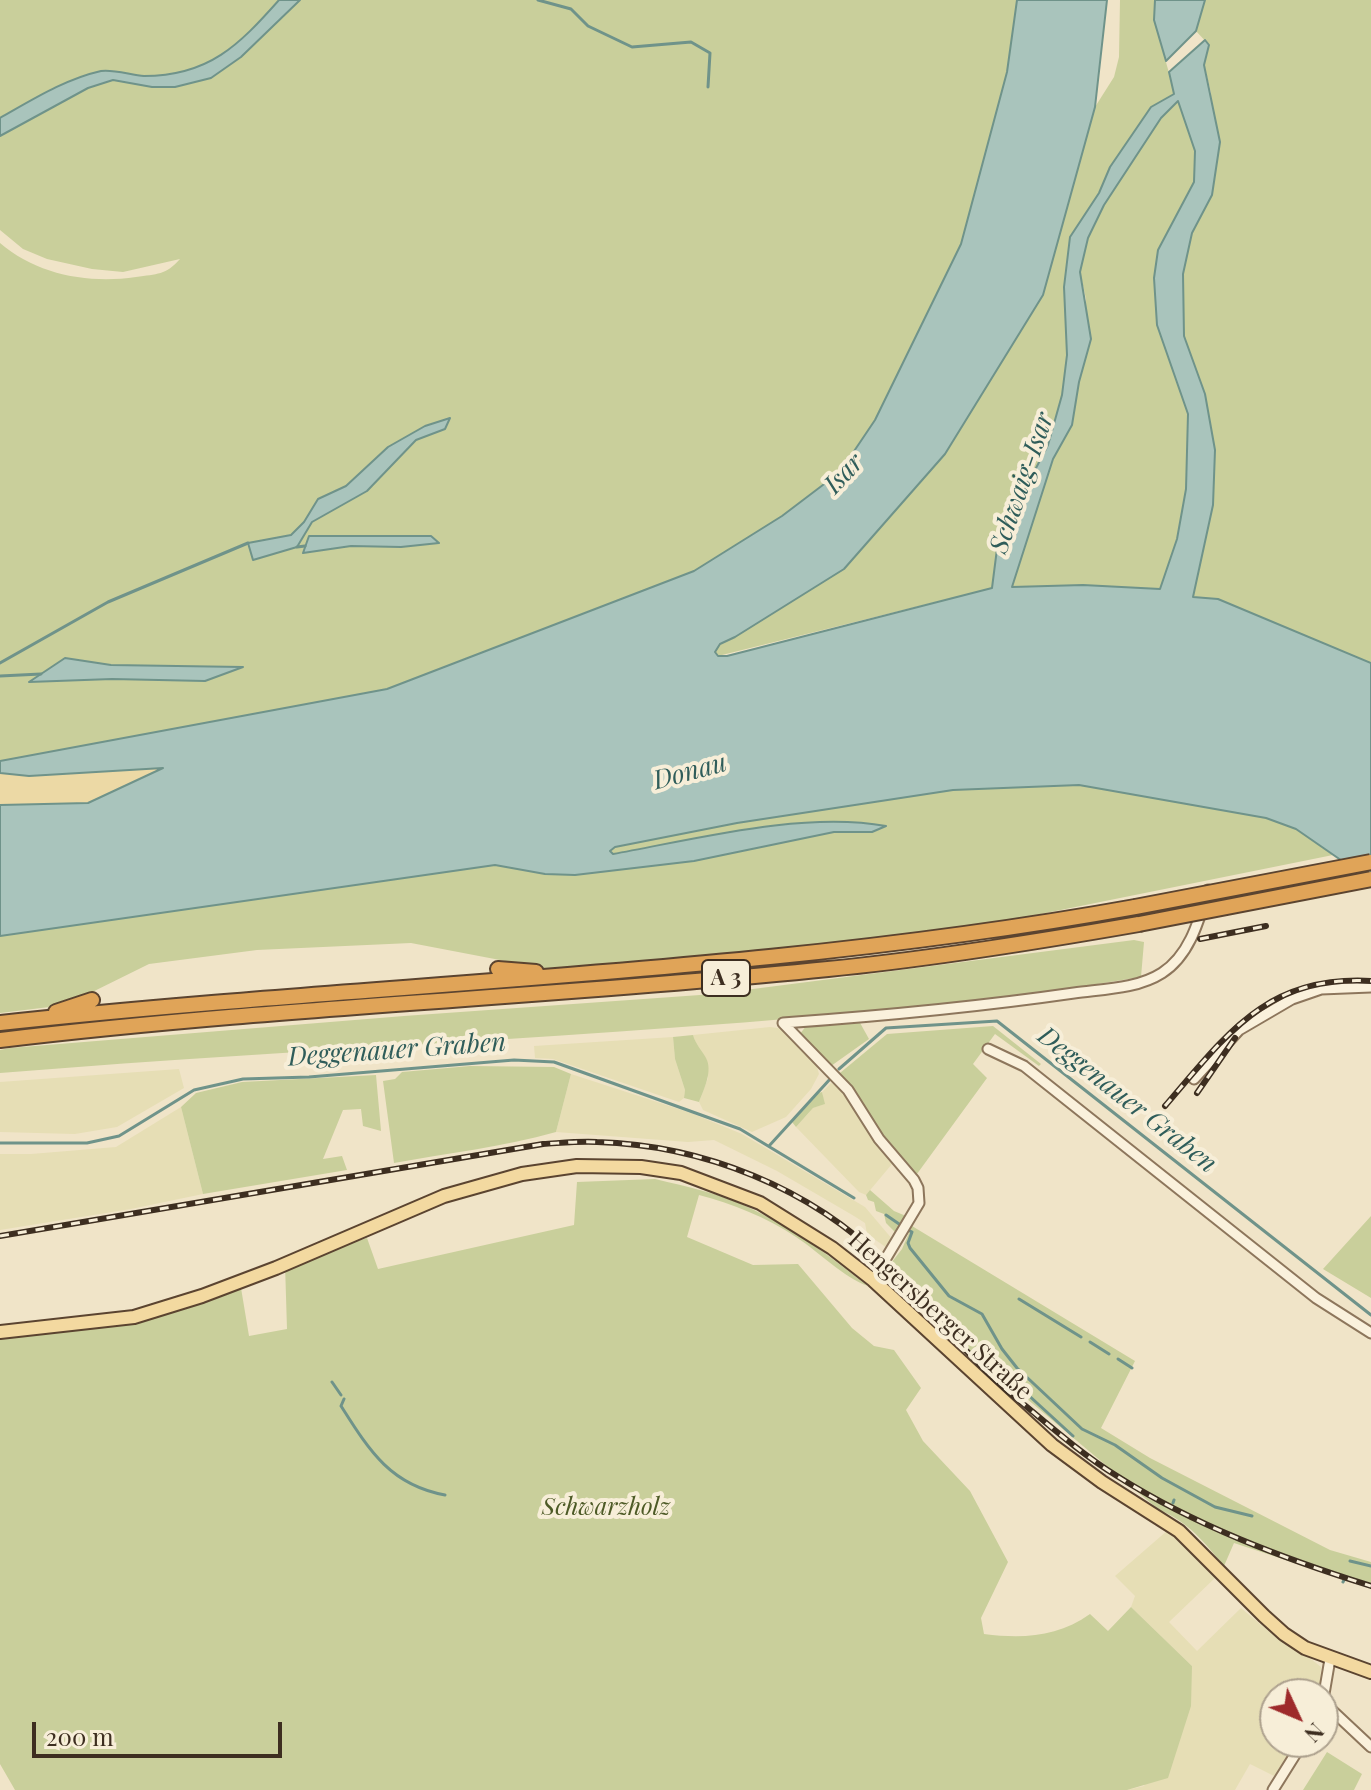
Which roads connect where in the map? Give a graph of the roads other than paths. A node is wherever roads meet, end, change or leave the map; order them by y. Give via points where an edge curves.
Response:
1 (1371, 862) edge
2 (1371, 879) edge
3 (1210, 886) dead end
4 (498, 969) dead end
5 (551, 978) junction
6 (1371, 987) edge
7 (92, 1000) dead end
8 (45, 1018) junction
9 (0, 1023) edge
10 (0, 1040) edge
11 (988, 1049) dead end
12 (1194, 1079) dead end
13 (873, 1280) junction
14 (0, 1332) edge
15 (1371, 1333) edge
16 (1330, 1659) junction
17 (1371, 1672) edge
18 (1327, 1678) edge
19 (1339, 1716) edge
20 (1371, 1747) edge
21 (1293, 1758) edge
22 (1273, 1790) edge

1 - 5 highway, A 3, bridge via 1016,929
2 - 10 highway, A 3, bridge via 1022,944 828,969
3 - 13 street via 1187,946 1174,963 1146,982 1001,1004 783,1023 848,1090 918,1188 919,1203
4 - 5 highway
5 - 8 highway, A 3
6 - 12 street via 1321,989 1292,999 1239,1030
7 - 8 highway
8 - 9 highway, A 3
11 - 15 street via 1024,1066 1316,1298
13 - 14 main road, Hengersberger Straße via 800,1226 728,1190 681,1173 577,1166 453,1193 240,1282 134,1317
13 - 16 main road, Hengersberger Straße via 1052,1445 1179,1531 1284,1634
16 - 17 main road, Hengersberger Straße
16 - 18 street
19 - 20 street
21 - 22 street

